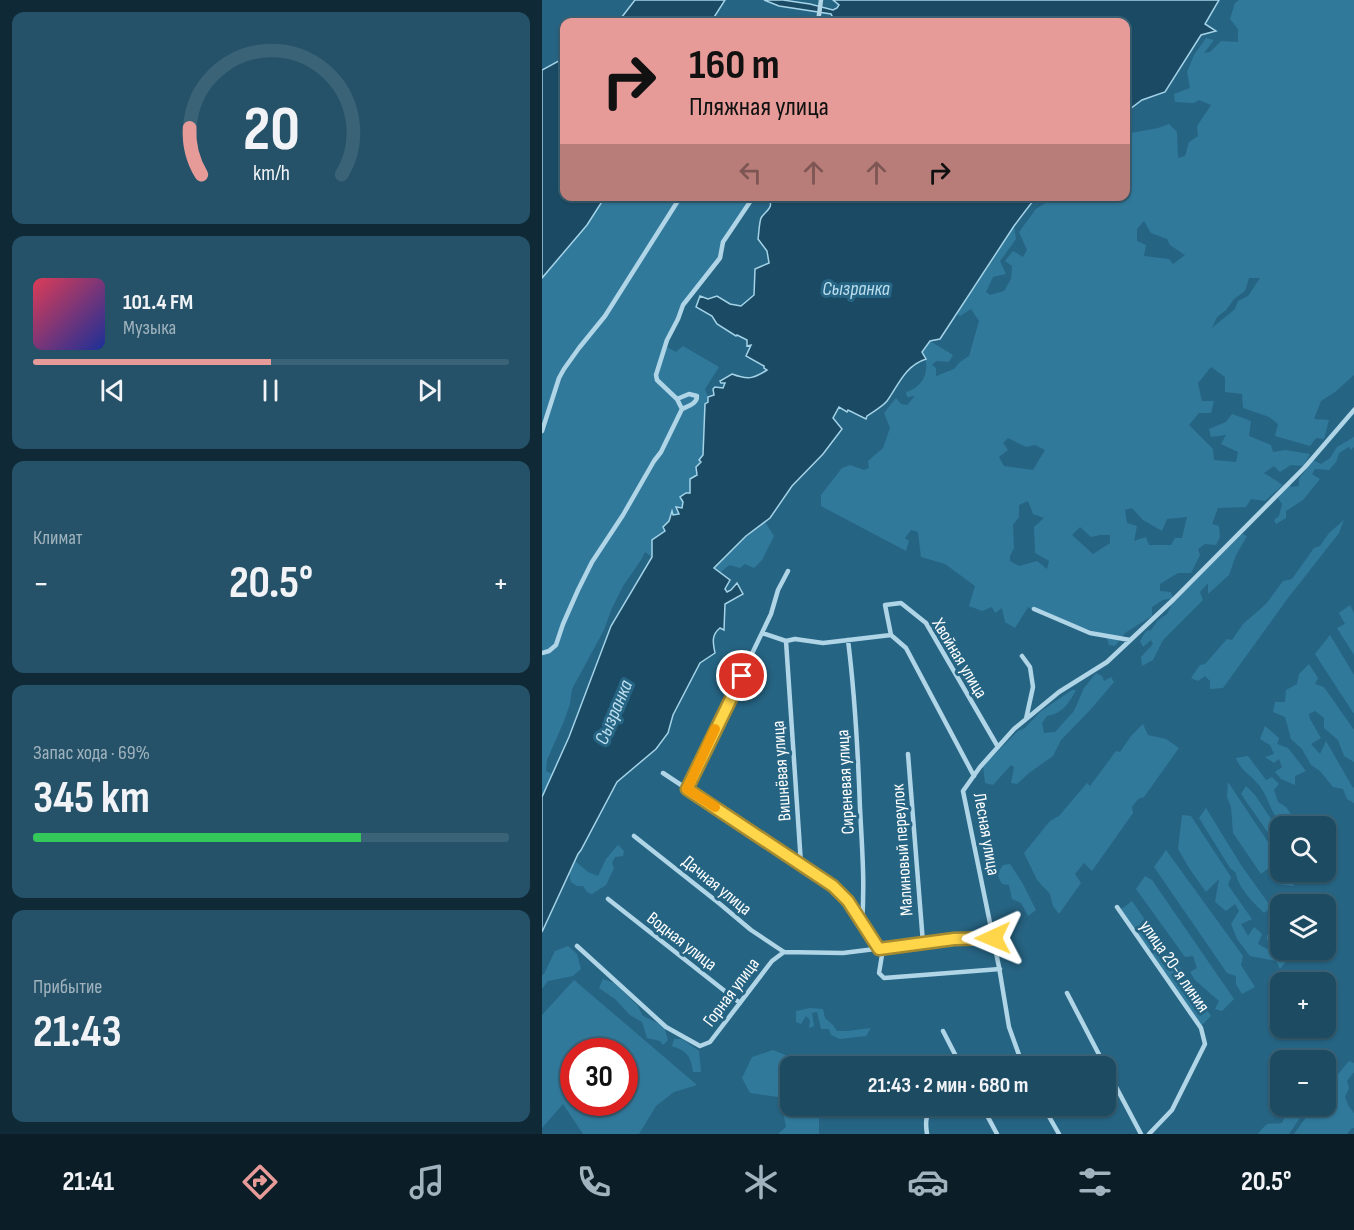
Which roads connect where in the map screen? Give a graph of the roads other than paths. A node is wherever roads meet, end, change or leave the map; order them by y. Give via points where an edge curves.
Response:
1 (821, 1) edge
2 (818, 18) edge
3 (678, 201) edge
4 (751, 201) edge
5 (677, 399) junction
6 (682, 409) junction
7 (1355, 409) edge
8 (542, 431) edge
9 (788, 571) dead end
10 (1034, 609) dead end
11 (762, 633) junction
12 (891, 635) junction
13 (848, 640) junction
14 (1130, 640) junction
15 (786, 641) junction
16 (542, 653) edge
17 (1022, 656) dead end
18 (1026, 719) junction
19 (998, 747) junction
20 (908, 754) dead end
21 (664, 773) dead end
22 (974, 776) junction
23 (687, 789) junction
24 (634, 836) dead end
25 (801, 864) junction
26 (608, 899) dead end
27 (1117, 907) dead end
28 (862, 922) junction
29 (993, 938) junction
30 (923, 944) junction
31 (577, 946) dead end
32 (881, 949) junction
33 (784, 952) junction
34 (1000, 969) junction
35 (1067, 993) dead end
36 (740, 1004) junction
37 (942, 1031) dead end
38 (956, 1056) edge
39 (1020, 1056) edge
40 (1100, 1056) edge
41 (1116, 1086) edge
42 (926, 1116) edge
43 (987, 1116) edge
44 (1049, 1116) edge
45 (927, 1134) edge
46 (996, 1134) edge
47 (1059, 1134) edge
48 (1141, 1134) edge
49 (1149, 1134) edge

1 - 2 street
3 - 8 street via 605,316 564,369
4 - 5 street via 723,242 720,258 683,305 667,340 656,375
5 - 6 street
5 - 6 street via 689,394 697,396 694,403
6 - 16 street via 592,562 556,645
7 - 14 street via 1305,467
9 - 11 street
10 - 14 street via 1090,633
11 - 15 street
11 - 23 street
12 - 13 street
12 - 19 street, Хвойная улица via 885,605 901,603 926,623
12 - 22 street, Лесная улица via 906,648
13 - 15 street
13 - 28 street, Сиреневая улица via 859,783
14 - 18 street via 1107,662 1059,692
15 - 25 street, Вишнёвая улица
17 - 18 street via 1030,668 1033,687
18 - 19 street
19 - 22 street
20 - 30 street, Малиновый переулок
21 - 23 street
22 - 29 street, Лесная улица via 963,791
23 - 25 street
24 - 33 street, Дачная улица via 750,930
25 - 28 street via 833,886
26 - 36 street, Водная улица
27 - 49 street, улица 20-я линия via 1201,1028 1205,1044 1172,1110
28 - 32 street
29 - 30 street
29 - 34 street, Лесная улица
30 - 32 street
31 - 36 street, Горная улица via 666,1027 700,1046 710,1042
32 - 33 street
32 - 34 street via 879,973 884,978
33 - 36 street, Горная улица via 772,961
34 - 39 street, Лесная улица via 1008,1021
35 - 40 street
37 - 38 street
41 - 48 street
42 - 45 street
43 - 46 street
44 - 47 street

